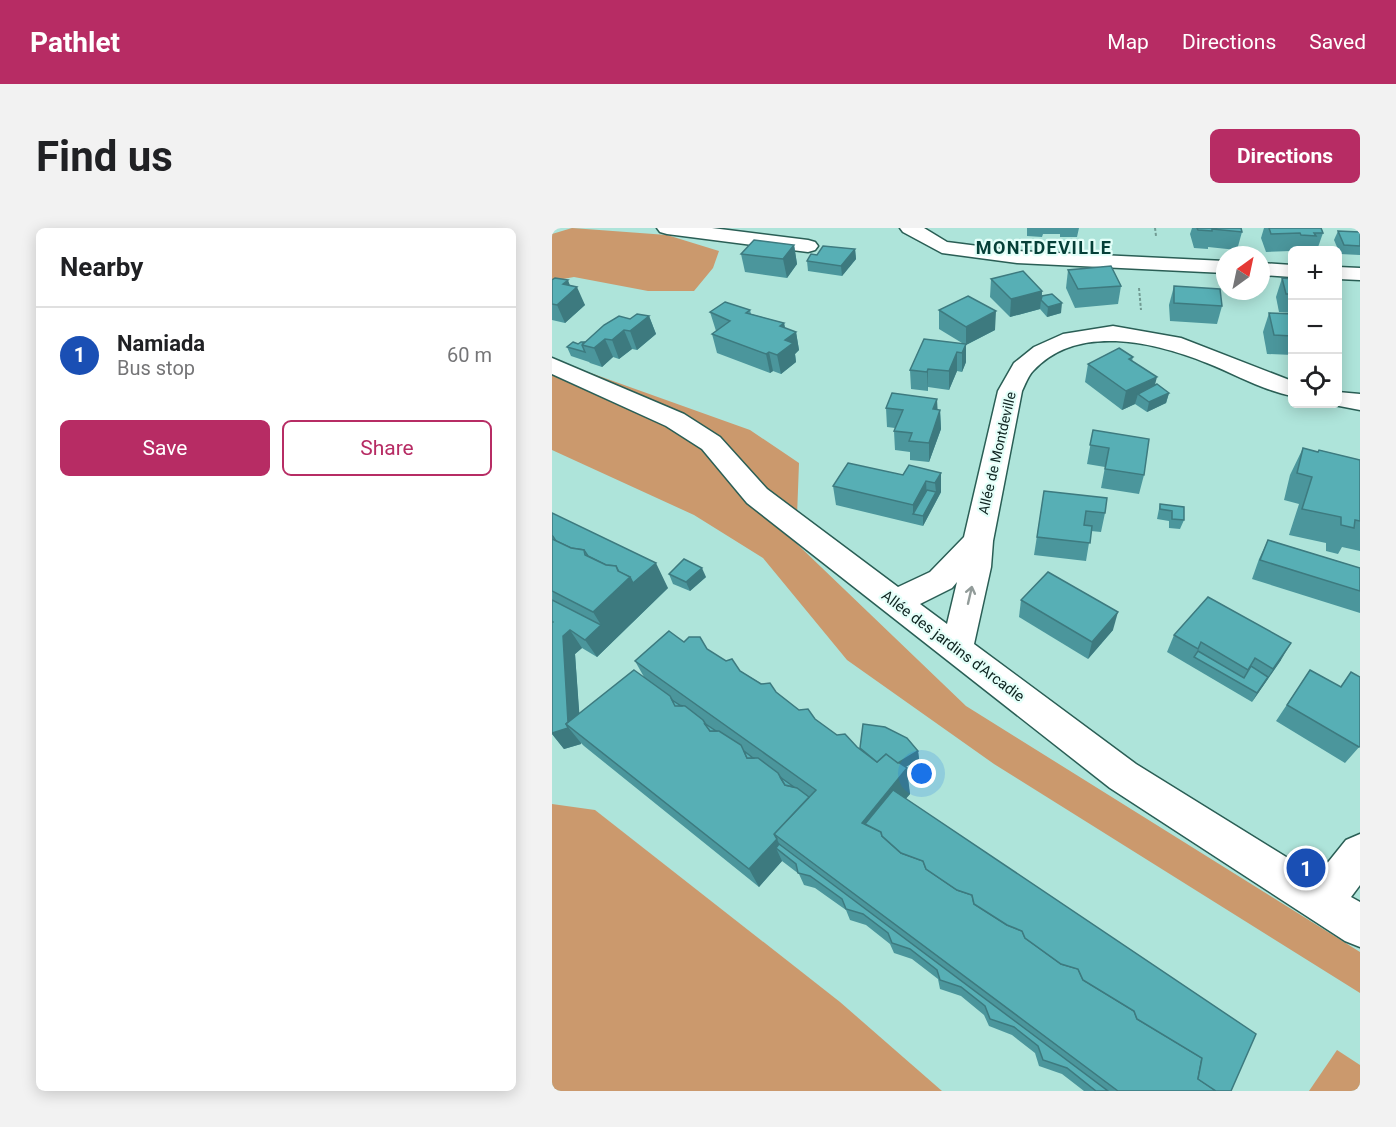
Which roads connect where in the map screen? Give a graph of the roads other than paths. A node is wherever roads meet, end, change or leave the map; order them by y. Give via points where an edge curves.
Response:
1 (667, 228) edge
2 (910, 228) edge
3 (808, 246) dead end
4 (1216, 267) edge
5 (1270, 270) edge
6 (1288, 271) edge
7 (1342, 273) edge
8 (1360, 274) edge
9 (552, 365) edge
10 (1288, 387) edge
11 (1342, 400) edge
12 (1360, 402) edge
13 (978, 541) junction
14 (896, 602) junction
15 (957, 649) junction
16 (1360, 853) edge
17 (1322, 902) junction
18 (1360, 926) edge

1 - 3 street
2 - 4 street via 942,247 1017,257
5 - 6 street
7 - 8 street
9 - 14 street, Allée des jardins d'Arcadie via 675,420 711,442 757,495
10 - 13 street, Allée de Montdeville via 1173,343 1143,337 1113,333 1071,339 1042,352 1022,368 1010,391
11 - 12 street
13 - 14 street via 941,580
15 -> 13 street, Allée de Montdeville
14 - 15 street, Allée des jardins d'Arcadie
15 - 17 street, Allée des jardins d'Arcadie via 1123,776
16 - 17 street
17 - 18 street, Allée des jardins d'Arcadie

